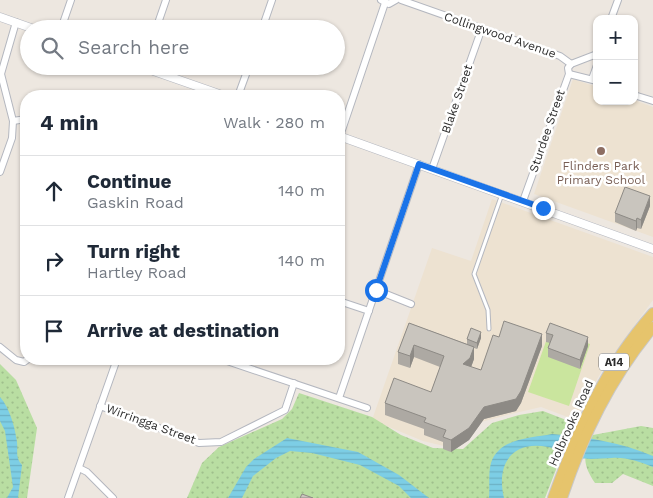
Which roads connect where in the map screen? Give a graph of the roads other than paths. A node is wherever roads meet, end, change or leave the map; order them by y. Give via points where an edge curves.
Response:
1 (71, 0) edge
2 (166, 0) edge
3 (272, 0) edge
4 (396, 0) edge
5 (401, 0) edge
6 (618, 0) edge
7 (383, 2) edge
8 (612, 15) edge
9 (0, 17) edge
10 (64, 20) edge
11 (159, 20) edge
12 (265, 20) edge
13 (16, 22) junction
14 (20, 24) edge
15 (482, 28) junction
16 (593, 56) edge
17 (571, 64) junction
18 (0, 74) edge
19 (569, 74) junction
20 (162, 75) edge
21 (246, 75) edge
22 (593, 80) edge
23 (199, 90) edge
24 (240, 90) edge
25 (638, 96) edge
26 (653, 101) edge
27 (20, 120) edge
28 (345, 120) edge
29 (13, 121) junction
30 (345, 138) edge
31 (419, 164) junction
32 (432, 169) junction
33 (0, 172) edge
34 (502, 194) junction
35 (523, 201) junction
36 (653, 249) edge
37 (376, 290) junction
38 (345, 303) edge
39 (411, 304) dead end
40 (369, 311) junction
41 (653, 313) edge
42 (653, 328) edge
43 (489, 329) dead end
44 (0, 347) edge
45 (20, 360) edge
46 (115, 365) edge
47 (239, 365) edge
48 (294, 383) junction
49 (339, 398) junction
50 (100, 406) junction
51 (368, 408) dead end
52 (587, 422) junction
53 (79, 468) junction
54 (564, 480) junction
55 (68, 498) edge
56 (113, 498) edge
57 (553, 498) edge
58 (562, 498) edge

1 - 10 street
2 - 11 street
3 - 12 street
4 - 7 street
5 - 15 street, Collingwood Avenue
6 - 8 street
7 - 28 street
9 - 13 street
13 - 14 street
13 - 18 street
15 - 17 street, Collingwood Avenue via 560,56
15 - 32 street, Blake Street
16 - 17 street, Collingwood Avenue
17 - 19 street, Sturdee Street
18 - 29 street
19 - 22 street
19 - 35 street, Sturdee Street
20 - 23 street
21 - 24 street
25 - 26 street
27 - 29 street
29 - 33 street via 12,138
30 - 31 street
31 - 32 street
31 - 37 street
32 - 34 street
34 - 35 street
34 - 43 lane via 474,274 488,310
35 - 36 street
37 - 39 street
37 - 40 street
38 - 40 street
40 - 49 street
41 - 52 main road, Holbrooks Road / A14 via 613,364 595,394
42 - 52 main road, Holbrooks Road / A14
44 - 45 street
46 - 50 street
47 - 48 street
48 - 49 street
48 - 50 street, Wirringga Street via 285,410 216,444 199,443
49 - 51 street
50 - 53 street
52 - 54 main road, Holbrooks Road / A14
53 - 55 street
53 - 56 street
54 - 57 main road, Holbrooks Road / A14
54 - 58 main road, Holbrooks Road / A14

